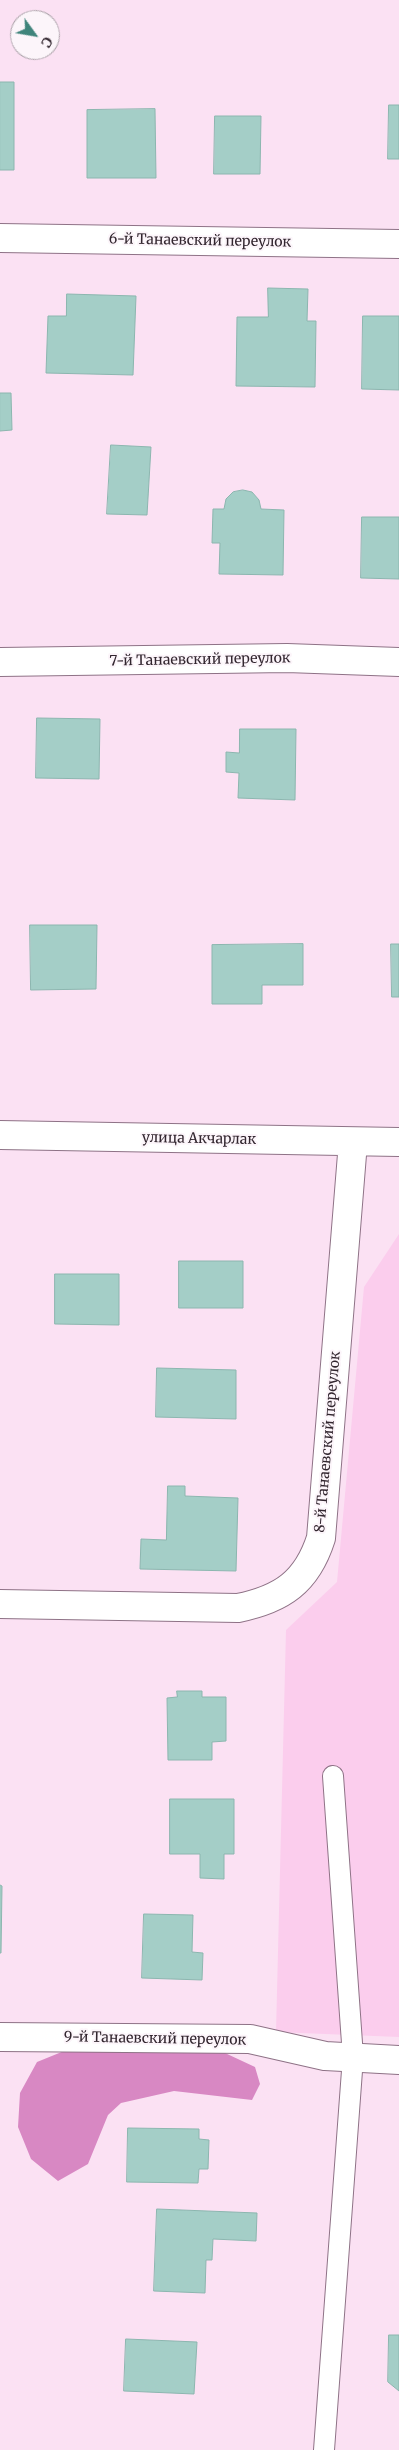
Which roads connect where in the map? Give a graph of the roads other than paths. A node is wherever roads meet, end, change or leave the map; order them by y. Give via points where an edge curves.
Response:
1 (0, 238) edge
2 (399, 244) edge
3 (0, 662) edge
4 (399, 662) edge
5 (0, 1134) edge
6 (353, 1142) junction
7 (399, 1142) edge
8 (0, 1604) edge
9 (333, 1776) dead end
10 (0, 2037) edge
11 (353, 2057) junction
12 (399, 2060) edge
13 (324, 2450) edge

1 - 2 street, 6-й Танаевский переулок
3 - 4 street, 7-й Танаевский переулок via 287,658
5 - 6 street, улица Акчарлак
6 - 7 street, улица Акчарлак
6 - 8 street, 8-й Танаевский переулок via 321,1538 315,1557 303,1575 285,1592 262,1603 238,1608
9 - 11 lane
10 - 11 street, 9-й Танаевский переулок via 250,2039 325,2056
11 - 12 street, 9-й Танаевский переулок
11 - 13 lane

